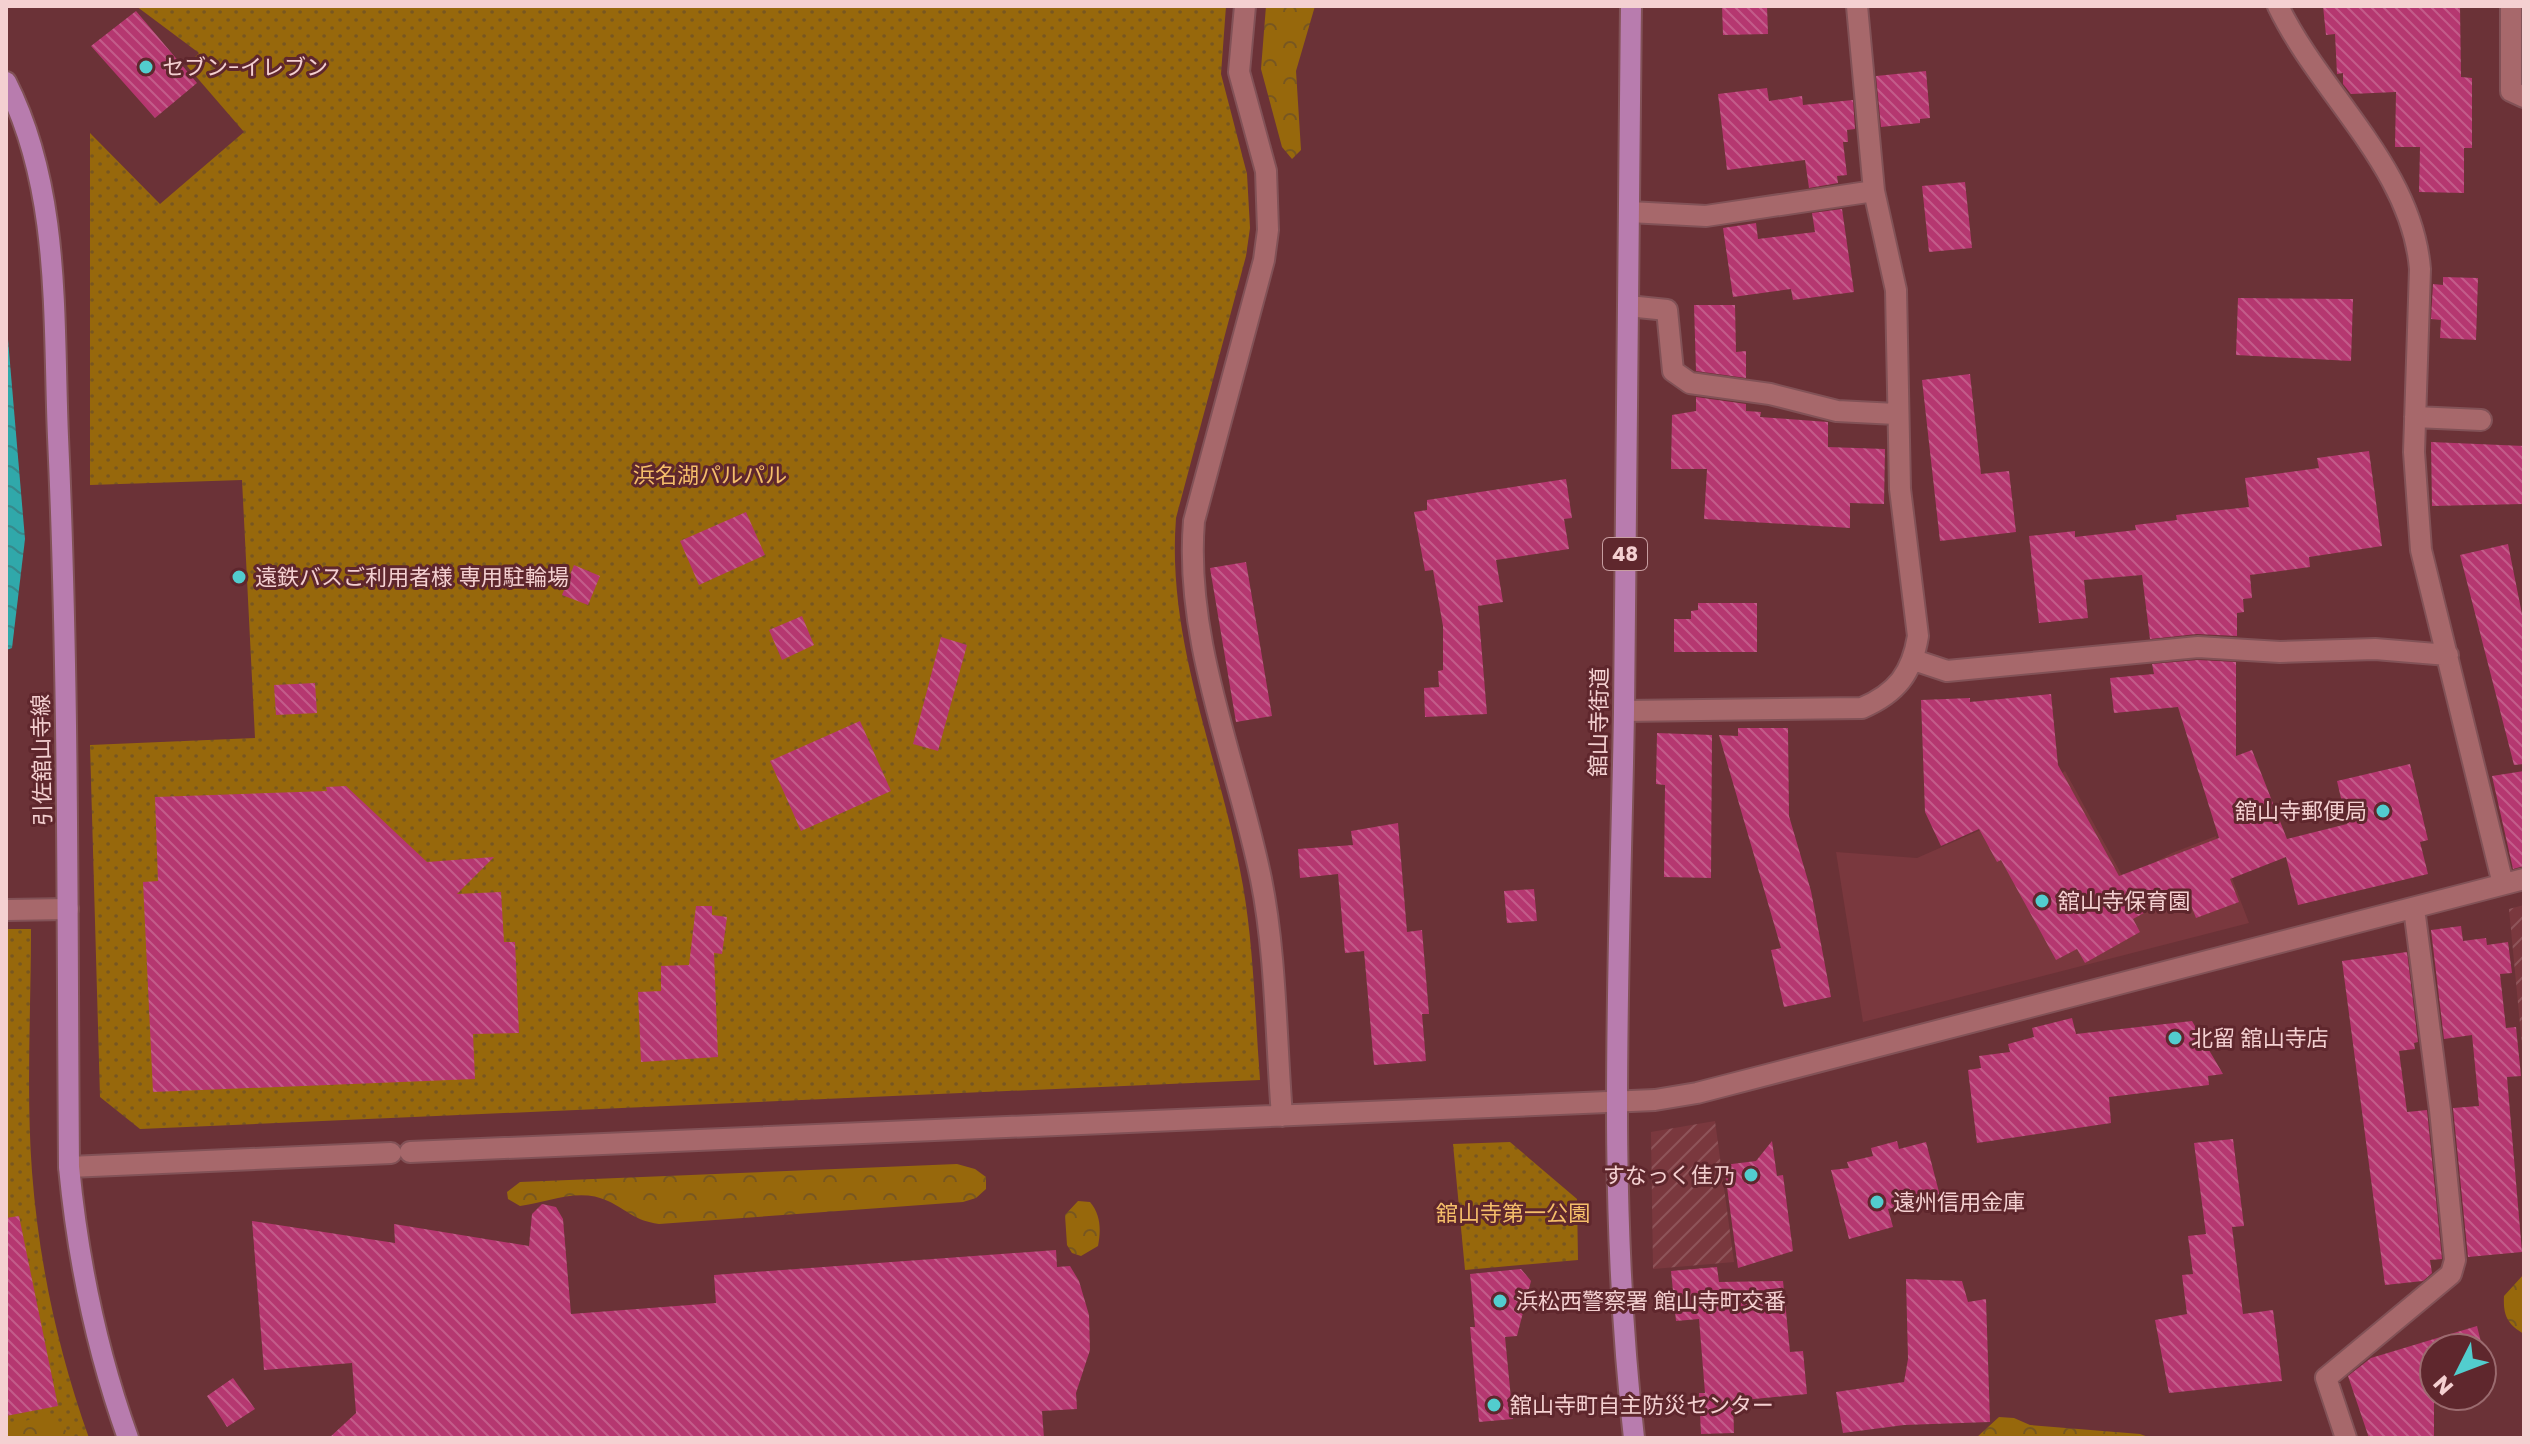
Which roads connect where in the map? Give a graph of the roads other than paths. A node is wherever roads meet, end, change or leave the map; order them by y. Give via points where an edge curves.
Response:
1 (1245, 6) edge
2 (1631, 6) edge
3 (1857, 6) edge
4 (2278, 6) edge
5 (2511, 6) edge
6 (6, 82) edge
7 (2524, 97) edge
8 (1874, 191) junction
9 (1629, 212) junction
10 (1628, 306) junction
11 (1896, 414) junction
12 (2415, 417) junction
13 (2481, 420) dead end
14 (2448, 655) junction
15 (1914, 660) junction
16 (1624, 711) junction
17 (2524, 879) edge
18 (2503, 884) junction
19 (2414, 908) junction
20 (68, 909) junction
21 (6, 910) edge
22 (1615, 1102) junction
23 (1282, 1116) junction
24 (69, 1167) junction
25 (128, 1438) edge
26 (1634, 1438) edge
27 (2346, 1438) edge

1 - 23 street via 1239,72 1266,171 1268,230 1194,521 1191,556 1199,627 1262,883
2 - 9 main road, 舘山寺街道 / 48
3 - 8 street
4 - 12 street via 2408,212 2418,240
5 - 7 street via 2511,91
6 - 20 main road, 引佐舘山寺線 via 35,153 51,271 63,549
8 - 9 street via 1706,216
8 - 11 street via 1896,290
9 - 10 main road, 舘山寺街道 / 48
10 - 11 street via 1667,310 1671,361 1680,379 1837,411
10 - 16 main road, 舘山寺街道 / 48
11 - 15 street via 1902,518 1918,636
12 - 13 street
12 - 14 street via 2421,550
14 - 15 street via 2198,647 1947,671
14 - 18 street
15 - 16 street via 1884,699 1862,708
16 - 22 main road, 舘山寺街道 / 48
17 - 18 street
18 - 19 street
19 - 22 street via 1697,1093
19 - 27 street via 2455,1260 2451,1274 2326,1378
20 - 21 street
20 - 24 main road, 引佐舘山寺線
22 - 23 street
22 - 26 main road, 舘山寺街道 / 48 via 1619,1269
23 - 24 street
24 - 25 main road, 引佐舘山寺線 via 90,1318

